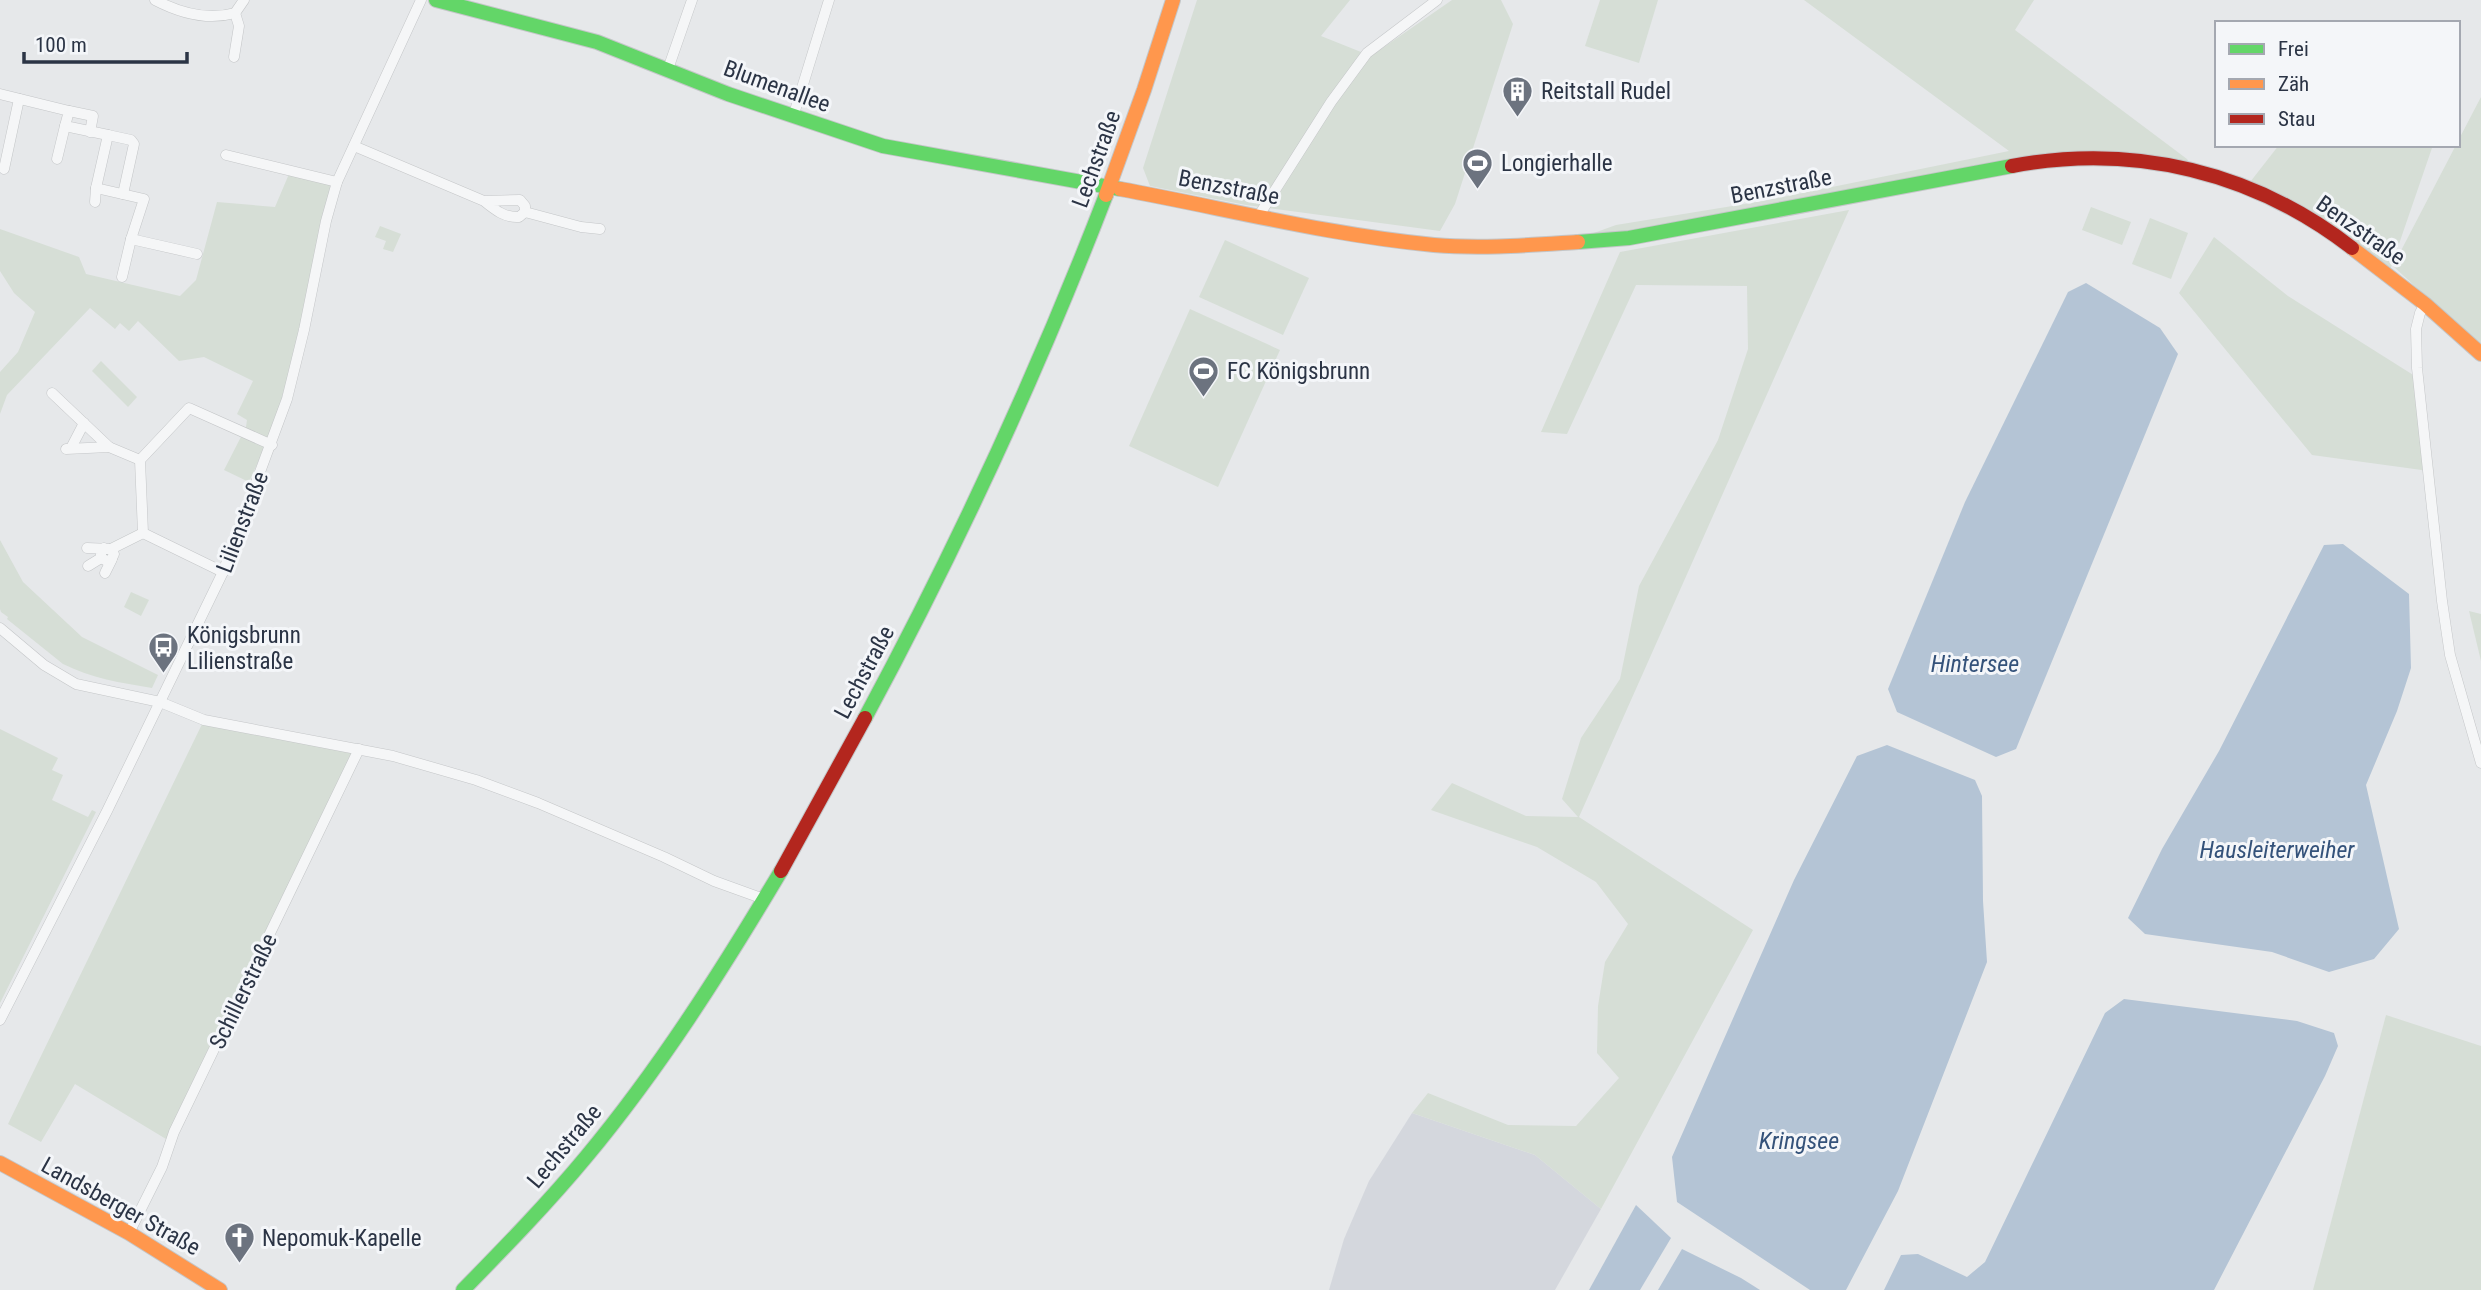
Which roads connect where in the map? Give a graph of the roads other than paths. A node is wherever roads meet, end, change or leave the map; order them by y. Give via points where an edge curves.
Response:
1 (155, 0) edge
2 (244, 0) edge
3 (421, 0) edge
4 (436, 0) edge
5 (692, 0) edge
6 (829, 0) edge
7 (1173, 0) edge
8 (1437, 0) edge
9 (235, 13) junction
10 (234, 57) dead end
11 (668, 69) junction
12 (0, 94) edge
13 (19, 99) junction
14 (69, 111) junction
15 (793, 117) junction
16 (65, 126) junction
17 (90, 132) junction
18 (108, 135) junction
19 (354, 146) junction
20 (226, 155) dead end
21 (57, 159) dead end
22 (4, 169) dead end
23 (337, 182) junction
24 (1110, 187) junction
25 (96, 188) junction
26 (123, 194) junction
27 (484, 201) junction
28 (95, 202) dead end
29 (525, 212) junction
30 (1258, 216) junction
31 (600, 229) dead end
32 (131, 239) junction
33 (197, 254) dead end
34 (122, 277) dead end
35 (2425, 304) junction
36 (2481, 354) edge
37 (52, 393) dead end
38 (84, 423) junction
39 (272, 445) junction
40 (109, 447) junction
41 (140, 460) junction
42 (143, 533) junction
43 (87, 548) dead end
44 (107, 553) junction
45 (88, 566) dead end
46 (223, 572) junction
47 (105, 573) dead end
48 (0, 628) edge
49 (160, 702) junction
50 (359, 749) junction
51 (2481, 763) edge
52 (764, 899) junction
53 (0, 1020) edge
54 (0, 1163) edge
55 (129, 1233) junction
56 (220, 1290) edge
57 (463, 1290) edge

1 - 9 street via 197,16
2 - 9 street
3 - 19 street, Lilienstraße
4 - 11 street, Blumenallee via 597,42
5 - 11 street
6 - 15 street
7 - 24 street, Lechstraße
8 - 30 street via 1367,53
9 - 10 street via 239,26
11 - 15 street, Blumenallee
12 - 13 street
13 - 14 street
13 - 22 street
14 - 16 street
14 - 17 street via 93,116
15 - 24 street, Blumenallee via 883,146
16 - 17 street
16 - 21 street
17 - 18 street
18 - 25 street
18 - 26 street via 134,144
19 - 23 street, Lilienstraße
19 - 27 street
20 - 23 street
23 - 39 street, Lilienstraße via 287,399
24 - 30 street, Benzstraße
24 - 52 street, Lechstraße via 1082,261 960,534 834,778
25 - 26 street
25 - 28 street
26 - 32 street via 144,200
27 - 29 street via 511,218
27 - 29 street via 520,200
29 - 31 street
30 - 35 street, Benzstraße via 1437,245 1582,243 2029,163 2105,157 2196,171 2247,186 2334,234
32 - 33 street
32 - 34 street
35 - 36 street, Benzstraße
35 - 51 street via 2416,328 2417,368 2441,588 2450,655
37 - 38 street
38 - 40 street
38 - 40 street via 68,449
39 - 41 street via 189,408
39 - 46 street, Lilienstraße
40 - 41 street
41 - 42 street
42 - 44 street
42 - 46 street
43 - 44 street
44 - 45 street
44 - 47 street
46 - 49 street, Lilienstraße
48 - 49 street via 44,665 76,684
49 - 50 street via 204,720
49 - 53 street, Lilienstraße
50 - 52 street via 488,784
50 - 55 street, Schillerstraße
52 - 57 street, Lechstraße via 610,1129
54 - 55 street, Landsberger Straße
55 - 56 street, Landsberger Straße

